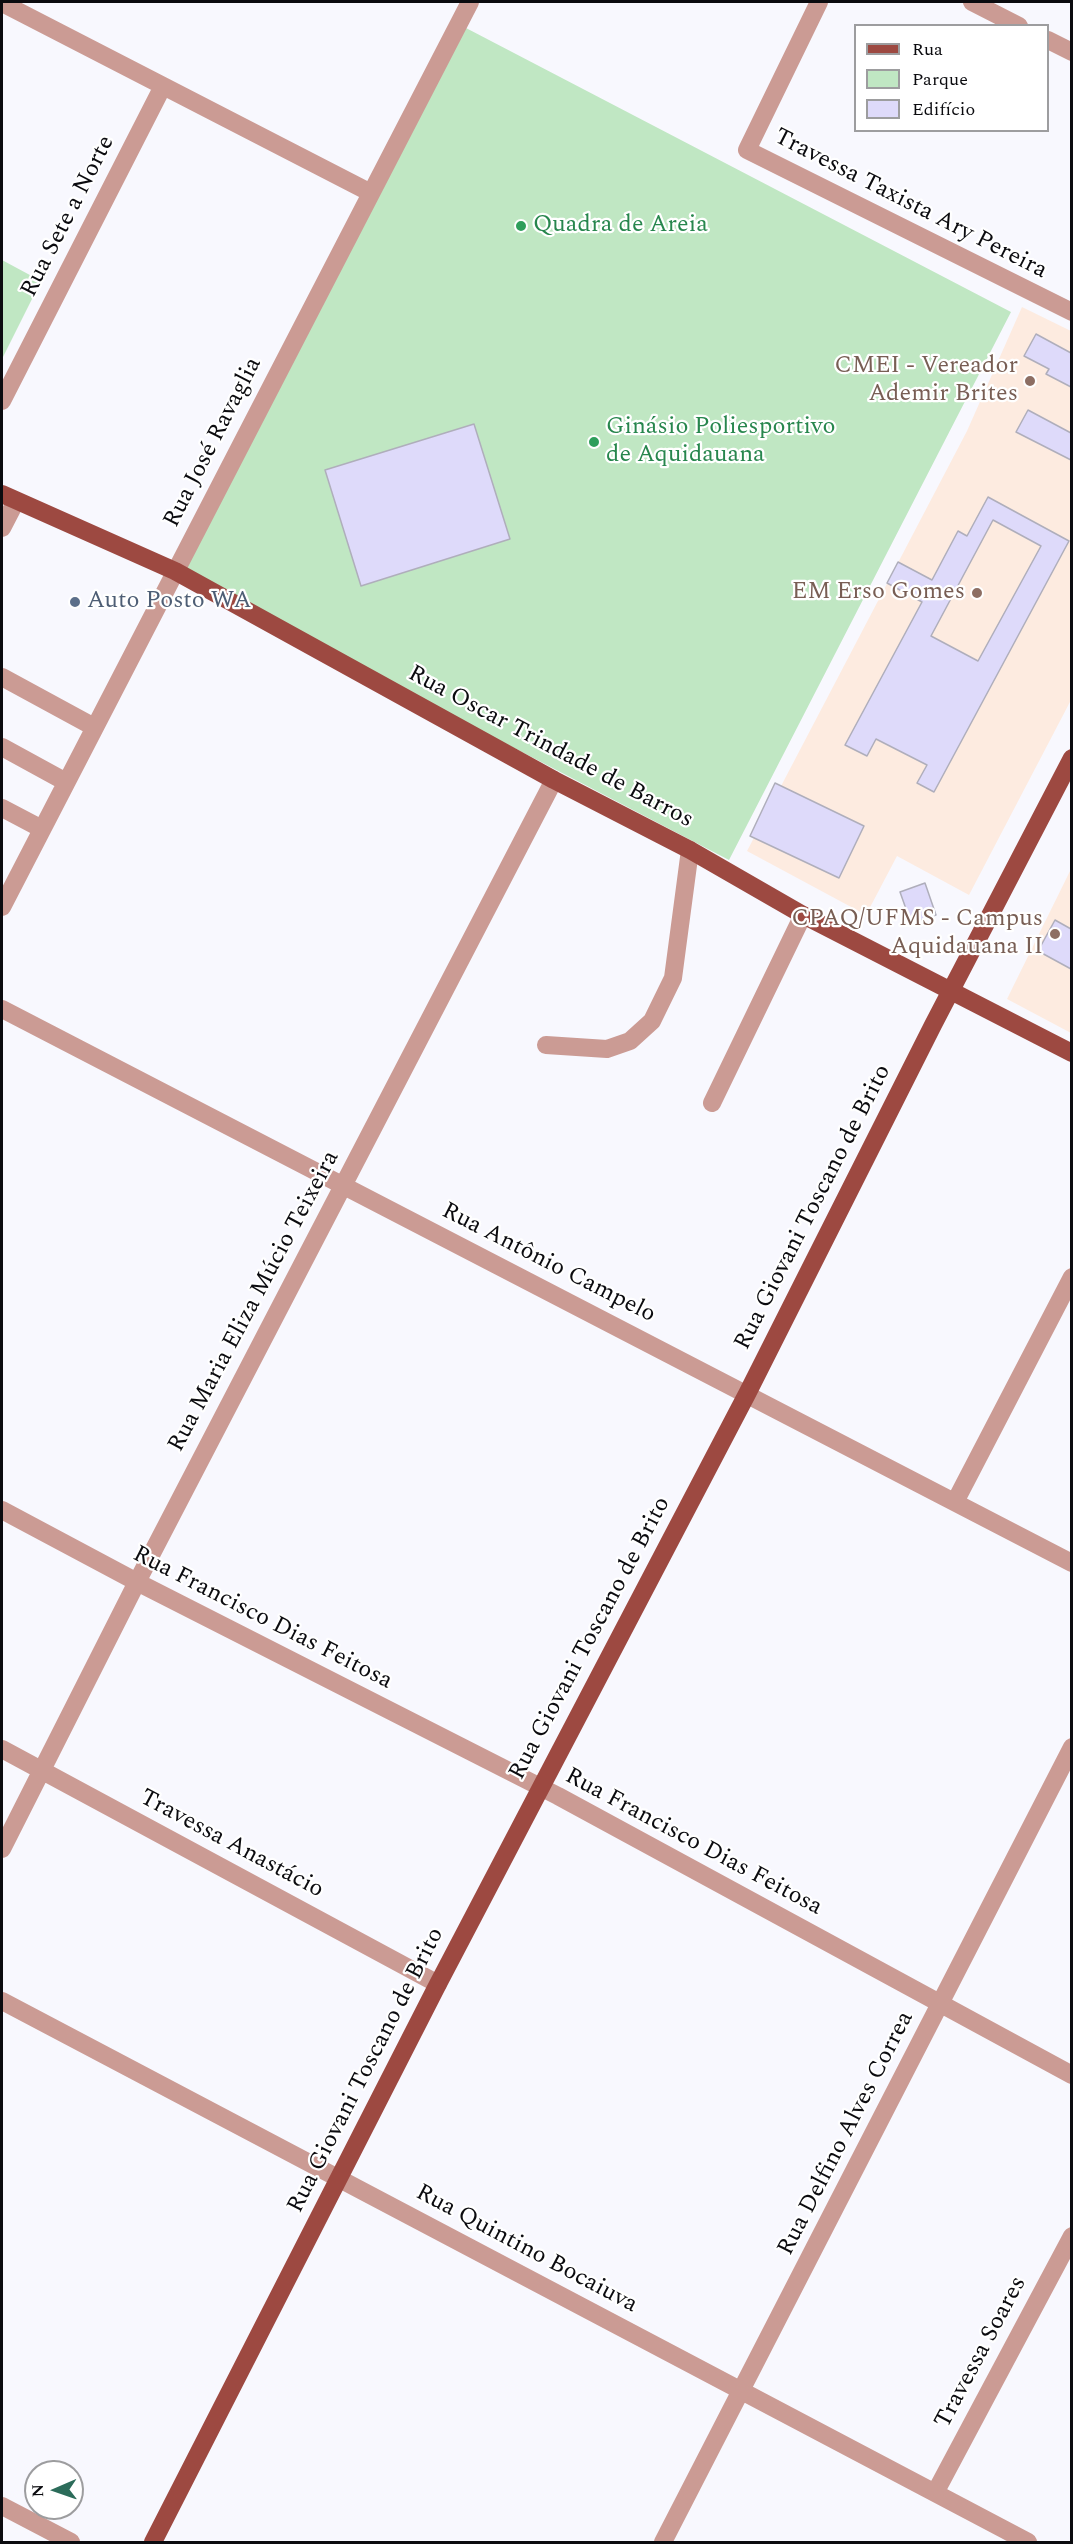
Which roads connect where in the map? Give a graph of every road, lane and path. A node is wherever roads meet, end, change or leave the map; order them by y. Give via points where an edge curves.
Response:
1 (470, 2) edge
2 (819, 2) edge
3 (972, 2) edge
4 (2, 3) edge
5 (1015, 24) edge
6 (1049, 41) edge
7 (1071, 52) edge
8 (163, 86) junction
9 (371, 193) junction
10 (1071, 312) edge
11 (2, 401) edge
12 (9, 497) edge
13 (2, 528) edge
14 (175, 571) junction
15 (2, 676) edge
16 (94, 728) junction
17 (2, 747) edge
18 (1071, 758) edge
19 (554, 780) junction
20 (66, 782) junction
21 (2, 808) edge
22 (42, 829) junction
23 (690, 850) junction
24 (2, 907) edge
25 (803, 915) junction
26 (951, 990) junction
27 (2, 1009) edge
28 (546, 1045) dead end
29 (1071, 1053) edge
30 (712, 1103) dead end
31 (343, 1185) junction
32 (1071, 1277) edge
33 (747, 1394) junction
34 (955, 1502) junction
35 (2, 1510) edge
36 (1071, 1563) edge
37 (136, 1582) junction
38 (1071, 1747) edge
39 (2, 1749) edge
40 (41, 1770) junction
41 (540, 1787) junction
42 (2, 1849) edge
43 (438, 1984) junction
44 (2, 2001) edge
45 (940, 2004) junction
46 (1071, 2075) edge
47 (339, 2178) junction
48 (1071, 2236) edge
49 (741, 2390) junction
50 (935, 2493) junction
51 (2, 2506) edge
52 (71, 2542) edge
53 (153, 2542) edge
54 (663, 2542) edge
55 (1028, 2542) edge

1 - 9 street, Rua José Ravaglia
2 - 10 street, Travessa Taxista Ary Pereira via 747,150
3 - 5 street
4 - 8 street
6 - 7 street
8 - 9 street
8 - 11 street, Rua Sete a Norte
9 - 14 street, Rua José Ravaglia
12 - 13 street
12 - 14 main road, Rua Oscar Trindade de Barros
14 - 16 street, Rua José Ravaglia
14 - 19 main road, Rua Oscar Trindade de Barros
15 - 16 street
16 - 20 street, Rua José Ravaglia
17 - 20 street
18 - 26 main road, Rua Giovani Toscano de Brito
19 - 23 main road, Rua Oscar Trindade de Barros
19 - 31 street, Rua Maria Eliza Múcio Teixeira
20 - 22 street, Rua José Ravaglia
21 - 22 street
22 - 24 street, Rua José Ravaglia
23 - 25 main road, Rua Oscar Trindade de Barros
23 - 28 street via 673,978 652,1021 630,1041 607,1049
25 - 26 main road, Rua Oscar Trindade de Barros
25 - 30 street
26 - 29 main road, Rua Oscar Trindade de Barros
26 - 33 main road, Rua Giovani Toscano de Brito
27 - 31 street, Rua Antônio Campelo
31 - 33 street, Rua Antônio Campelo
31 - 37 street, Rua Maria Eliza Múcio Teixeira
32 - 34 street
33 - 34 street, Rua Antônio Campelo
33 - 41 main road, Rua Giovani Toscano de Brito
34 - 36 street, Rua Antônio Campelo
35 - 37 street, Rua Francisco Dias Feitosa
37 - 40 street, Rua Maria Eliza Múcio Teixeira
37 - 41 street, Rua Francisco Dias Feitosa
38 - 45 street, Rua Delfino Alves Correa
39 - 40 street, Travessa Anastácio
40 - 42 street, Rua Maria Eliza Múcio Teixeira
40 - 43 street, Travessa Anastácio
41 - 43 main road, Rua Giovani Toscano de Brito
41 - 45 street, Rua Francisco Dias Feitosa
43 - 47 main road, Rua Giovani Toscano de Brito
44 - 47 street, Rua Quintino Bocaiuva
45 - 46 street, Rua Francisco Dias Feitosa
45 - 49 street, Rua Delfino Alves Correa
47 - 49 street, Rua Quintino Bocaiuva
47 - 53 main road, Rua Giovani Toscano de Brito
48 - 50 street, Travessa Soares
49 - 50 street, Rua Quintino Bocaiuva
49 - 54 street, Rua Delfino Alves Correa
50 - 55 street, Rua Quintino Bocaiuva
51 - 52 street

